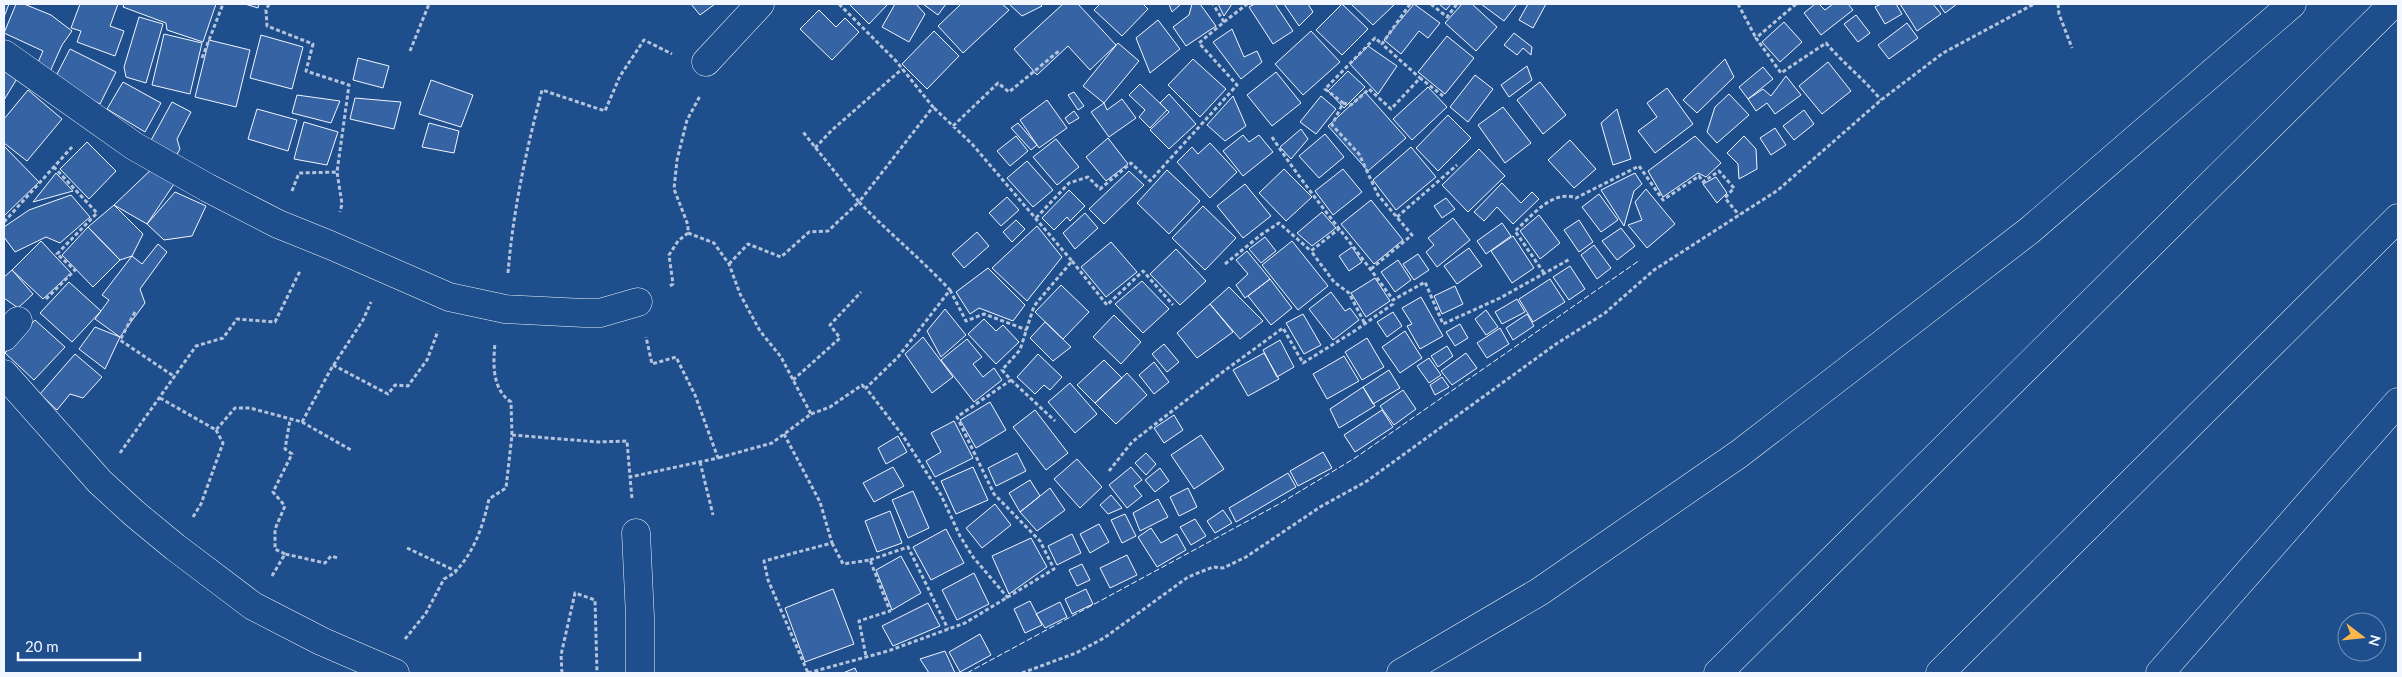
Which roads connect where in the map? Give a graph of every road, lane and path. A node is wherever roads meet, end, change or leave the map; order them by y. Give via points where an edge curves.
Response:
1 (223, 4) edge
2 (269, 4) edge
3 (429, 4) edge
4 (760, 4) edge
5 (839, 4) edge
6 (1213, 4) edge
7 (1247, 4) edge
8 (1410, 4) edge
9 (1431, 4) edge
10 (1458, 4) edge
11 (1738, 4) edge
12 (1796, 4) edge
13 (2034, 4) edge
14 (2058, 4) edge
15 (2292, 4) edge
16 (2393, 4) edge
17 (1224, 22) junction
18 (1756, 38) junction
19 (1382, 44) junction
20 (2072, 48) dead end
21 (1060, 50) dead end
22 (410, 51) dead end
23 (4, 54) edge
24 (202, 58) dead end
25 (706, 62) joint
26 (902, 69) junction
27 (1420, 78) junction
28 (1443, 96) dead end
29 (1880, 100) junction
30 (1343, 103) junction
31 (933, 107) junction
32 (94, 119) junction
33 (953, 126) junction
34 (803, 132) dead end
35 (1272, 137) dead end
36 (816, 148) junction
37 (1457, 165) dead end
38 (53, 166) junction
39 (337, 172) junction
40 (860, 202) junction
41 (1740, 215) junction
42 (1397, 217) junction
43 (1036, 218) junction
44 (2398, 218) edge
45 (4, 222) edge
46 (278, 224) junction
47 (1340, 228) junction
48 (688, 234) junction
49 (318, 240) junction
50 (1311, 251) junction
51 (1570, 259) dead end
52 (1072, 261) junction
53 (729, 264) junction
54 (1225, 264) dead end
55 (1372, 269) junction
56 (385, 270) junction
57 (1544, 273) junction
58 (950, 290) junction
59 (861, 292) dead end
60 (450, 297) junction
61 (1393, 300) junction
62 (638, 302) junction
63 (1173, 305) dead end
64 (135, 312) dead end
65 (1365, 324) junction
66 (11, 329) edge
67 (1027, 330) junction
68 (333, 365) junction
69 (4, 374) edge
70 (175, 377) junction
71 (793, 380) junction
72 (1011, 380) junction
73 (866, 388) junction
74 (160, 398) junction
75 (2398, 402) edge
76 (811, 414) junction
77 (290, 420) junction
78 (1056, 421) dead end
79 (302, 422) junction
80 (216, 430) junction
81 (784, 434) junction
82 (512, 435) dead end
83 (351, 450) dead end
84 (718, 458) junction
85 (700, 462) junction
86 (1108, 471) dead end
87 (630, 477) junction
88 (100, 482) junction
89 (713, 515) dead end
90 (636, 533) joint
91 (832, 543) junction
92 (176, 547) junction
93 (285, 554) junction
94 (338, 558) dead end
95 (870, 560) junction
96 (456, 571) dead end
97 (1008, 598) junction
98 (253, 606) junction
99 (948, 629) junction
100 (866, 656) junction
101 (391, 672) edge
102 (562, 673) edge
103 (597, 673) edge
104 (640, 673) edge
105 (808, 673) edge
106 (1022, 673) edge
107 (1401, 673) edge
108 (1718, 673) edge
109 (1940, 673) edge
110 (2160, 673) edge

1 - 24 path
2 - 39 path via 267,26 313,44 306,71 349,84
3 - 22 path
4 - 25 main road
5 - 26 path
6 - 17 path
7 - 17 path
8 - 19 path
9 - 10 path via 1448,16
11 - 18 path
12 - 18 path
13 - 29 path via 1943,53
14 - 20 path
15 - 107 main road via 2030,230 1739,454 1539,592
16 - 108 main road
17 - 43 path via 1199,43 1237,85 1150,181 1131,163 1100,189 1088,177 1069,183
18 - 29 path via 1781,73 1826,43 1844,64 1868,83
19 - 27 path
19 - 30 path via 1375,38 1325,89
21 - 33 path via 1009,92 998,83
23 - 32 main road
25 - 48 path via 710,78 687,120 677,160 674,189 688,225
26 - 31 path
26 - 36 path
27 - 28 path
27 - 30 path via 1391,109 1369,89 1351,105
29 - 41 path via 1778,190
30 - 42 path via 1332,126 1359,154 1378,195
31 - 33 path
31 - 40 path
32 - 38 path
32 - 46 main road via 134,146
33 - 43 path
34 - 36 path
35 - 47 path via 1299,178
36 - 40 path
37 - 42 path
38 - 45 path
38 - 66 path via 96,213 56,254 75,270
39 - 46 path via 299,173
39 - 49 path via 342,204
40 - 53 path via 828,231 808,232 781,257 748,244
40 - 58 path
41 - 57 path via 1725,198 1734,188 1719,171 1703,182 1699,176 1663,200 1639,166 1576,198 1568,195 1549,201 1515,231
41 - 106 path via 1654,270 1604,312 1367,481 1320,507 1246,557 1223,568 1213,567 1188,577 1104,638 1076,653
42 - 55 path via 1412,235
43 - 52 path
44 - 109 main road
46 - 49 main road
47 - 50 path
47 - 55 path
48 - 53 path via 714,243
48 - 62 path via 678,241 670,255 673,284
49 - 56 main road
49 - 70 path via 302,264 275,322 237,319 223,338 196,346
50 - 54 path via 1279,223
50 - 65 path via 1334,282 1349,293
51 - 57 path
52 - 63 path via 1107,305 1143,271
52 - 67 path via 1034,306
53 - 71 path via 740,294 760,331 781,357
55 - 61 path
56 - 60 main road
56 - 68 path via 363,320
57 - 61 path via 1443,324 1425,282
58 - 67 path via 966,321 984,314
58 - 73 path via 898,357
59 - 71 path via 830,325 840,338
60 - 62 main road via 505,309 584,313 600,313
60 - 68 path via 427,360 408,386 395,385 388,394
61 - 65 path via 1393,304
62 - 84 path via 652,364 676,357 695,394
64 - 70 path via 120,340
65 - 86 path via 1303,363 1283,328 1132,442
67 - 72 path via 1020,350 1002,370
68 - 79 path
69 - 88 main road
70 - 74 path
71 - 76 path
72 - 78 path
72 - 97 path via 957,417 994,494 1040,541 1054,570
73 - 76 path via 862,385 830,407
73 - 97 path via 903,436 941,495 973,557
74 - 80 path
74 - 88 path
75 - 110 main road
76 - 81 path
77 - 79 path
77 - 80 path via 250,408 235,408
77 - 93 path via 285,448 292,454 273,492 285,506 275,529 276,549
79 - 83 path
80 - 92 path via 223,443 201,504
81 - 84 path via 772,443
81 - 91 path via 820,502
82 - 87 path via 598,442 627,440
84 - 85 path
85 - 87 path
85 - 89 path
87 - 90 path
88 - 92 main road
90 - 104 main road
91 - 95 path via 843,564
91 - 105 path via 764,561 768,580
92 - 98 main road
93 - 94 path via 325,562 331,556
93 - 98 path
95 - 99 path via 908,547
95 - 100 path via 890,611 860,622
96 - 101 path via 444,579 426,613 400,645
97 - 99 path
98 - 101 main road via 320,641
99 - 100 path
100 - 105 path
102 - 103 path via 561,655 576,593 595,600

